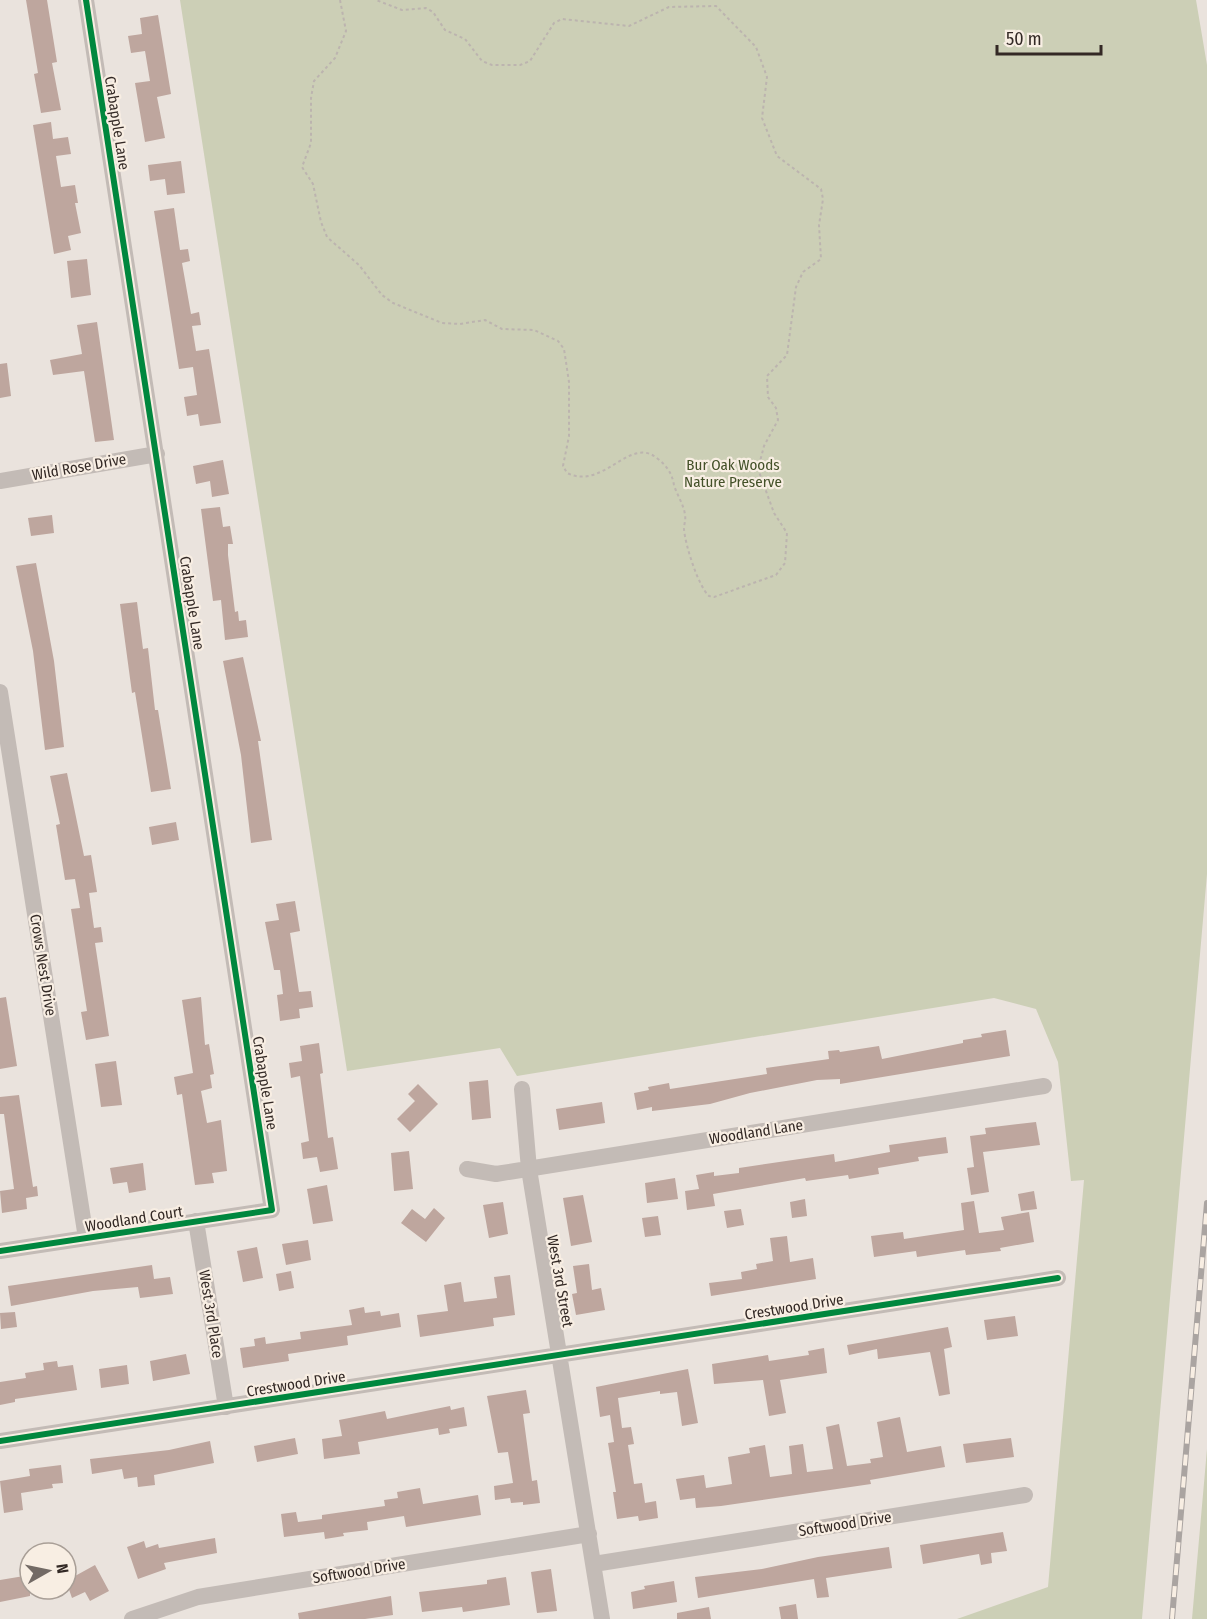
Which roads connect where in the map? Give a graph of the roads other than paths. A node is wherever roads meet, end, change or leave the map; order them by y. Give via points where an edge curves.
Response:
1 (86, 0) edge
2 (157, 454) junction
3 (0, 481) edge
4 (0, 692) edge
5 (1044, 1086) dead end
6 (522, 1089) dead end
7 (467, 1169) dead end
8 (529, 1169) junction
9 (272, 1210) joint
10 (196, 1221) junction
11 (86, 1238) junction
12 (0, 1251) edge
13 (1058, 1278) dead end
14 (561, 1357) junction
15 (226, 1407) junction
16 (0, 1441) edge
17 (1025, 1495) dead end
18 (589, 1534) junction
19 (594, 1564) junction
20 (132, 1619) edge
21 (602, 1619) edge

1 - 2 street, Crabapple Lane
2 - 3 street, Wild Rose Drive
2 - 9 street, Crabapple Lane
4 - 11 street, Crows Nest Drive
5 - 8 street, Woodland Lane
6 - 8 street, West 3rd Street
7 - 8 street, Woodland Lane via 496,1174
8 - 14 street, West 3rd Street
9 - 10 street, Woodland Court
10 - 11 street, Woodland Court
10 - 15 street, West 3rd Place
11 - 12 street, Woodland Court
13 - 14 street, Crestwood Drive
14 - 15 street, Crestwood Drive
14 - 18 street, West 3rd Street
15 - 16 street, Crestwood Drive
17 - 19 street, Softwood Drive
18 - 19 street, West 3rd Street
18 - 20 street, Softwood Drive via 198,1597
19 - 21 street, West 3rd Street

